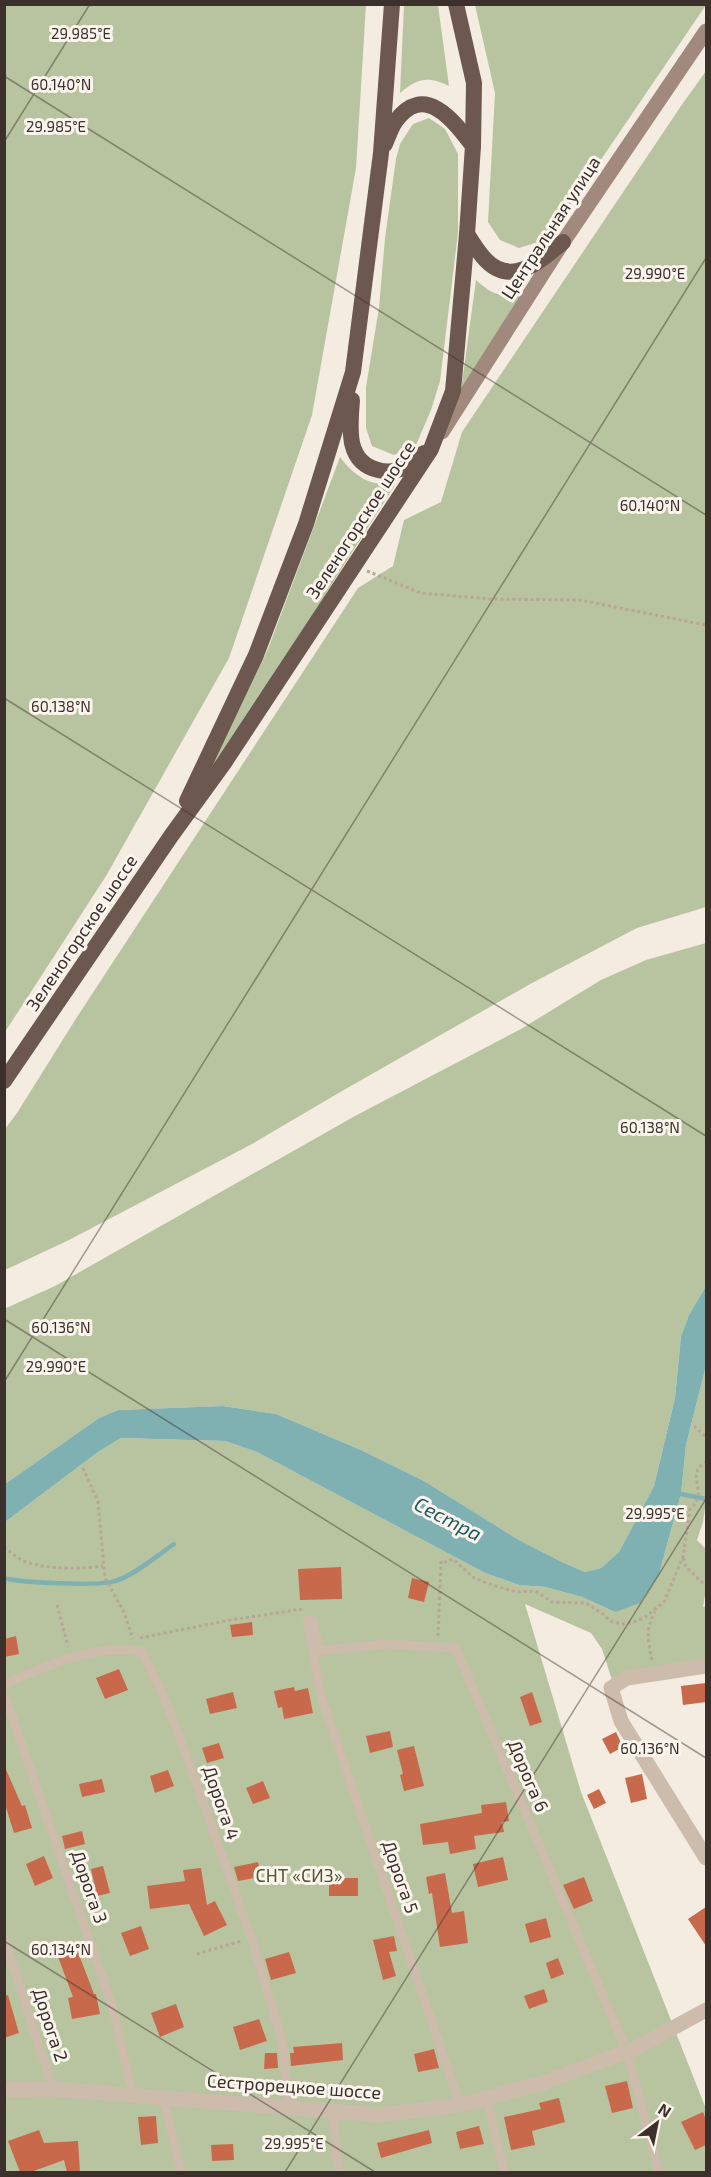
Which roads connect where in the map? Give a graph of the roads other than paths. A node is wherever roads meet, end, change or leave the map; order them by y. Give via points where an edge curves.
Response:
1 (392, 4) edge
2 (456, 4) edge
3 (706, 31) edge
4 (472, 146) junction
5 (381, 153) junction
6 (467, 234) junction
7 (563, 242) junction
8 (353, 372) junction
9 (431, 449) junction
10 (171, 836) junction
11 (4, 1081) edge
12 (307, 1615) road end
13 (315, 1655) junction
14 (706, 1666) edge
15 (4, 1685) edge
16 (4, 1693) edge
17 (706, 1858) edge
18 (4, 1938) edge
19 (706, 2010) edge
20 (627, 2052) junction
21 (53, 2089) junction
22 (4, 2090) edge
23 (133, 2095) junction
24 (163, 2097) junction
25 (487, 2098) junction
26 (460, 2105) junction
27 (289, 2108) junction
28 (333, 2111) junction
29 (181, 2172) edge
30 (340, 2172) edge
31 (504, 2172) edge
32 (659, 2172) edge

1 - 5 highway, Зеленогорское шоссе
2 - 4 highway, Зеленогорское шоссе via 474,83
3 - 7 main road, Центральная улица
4 - 5 highway via 447,115 425,104 410,108 396,122
4 - 6 highway, Зеленогорское шоссе
5 - 8 highway, Зеленогорское шоссе
6 - 7 highway via 484,258 500,271 516,272 538,264
6 - 9 highway, Зеленогорское шоссе via 453,391
7 - 9 main road, Центральная улица
8 - 9 highway via 349,433 355,456 369,468 383,472 399,470
8 - 10 highway, Зеленогорское шоссе via 306,524 256,655
9 - 10 highway, Зеленогорское шоссе via 224,763
10 - 11 highway, Зеленогорское шоссе
12 - 13 street
13 - 20 lane, Дорога 6 via 388,1644 455,1648
13 - 26 lane, Дорога 5 via 321,1696
14 - 17 street via 627,1678 611,1688 621,1721
15 - 27 lane, Дорога 4 via 71,1657 126,1649 142,1652 186,1754 251,1937 282,2040
16 - 23 lane, Дорога 3 via 112,2006
18 - 21 lane, Дорога 2
19 - 20 street, Сестрорецкое шоссе
20 - 25 street, Сестрорецкое шоссе via 543,2083
20 - 32 lane
21 - 22 street, Сестрорецкое шоссе
21 - 23 street, Сестрорецкое шоссе
23 - 24 street, Сестрорецкое шоссе
24 - 27 street, Сестрорецкое шоссе
24 - 29 lane
25 - 26 street, Сестрорецкое шоссе
25 - 31 lane
26 - 28 street, Сестрорецкое шоссе via 379,2115
27 - 28 street, Сестрорецкое шоссе
28 - 30 lane

